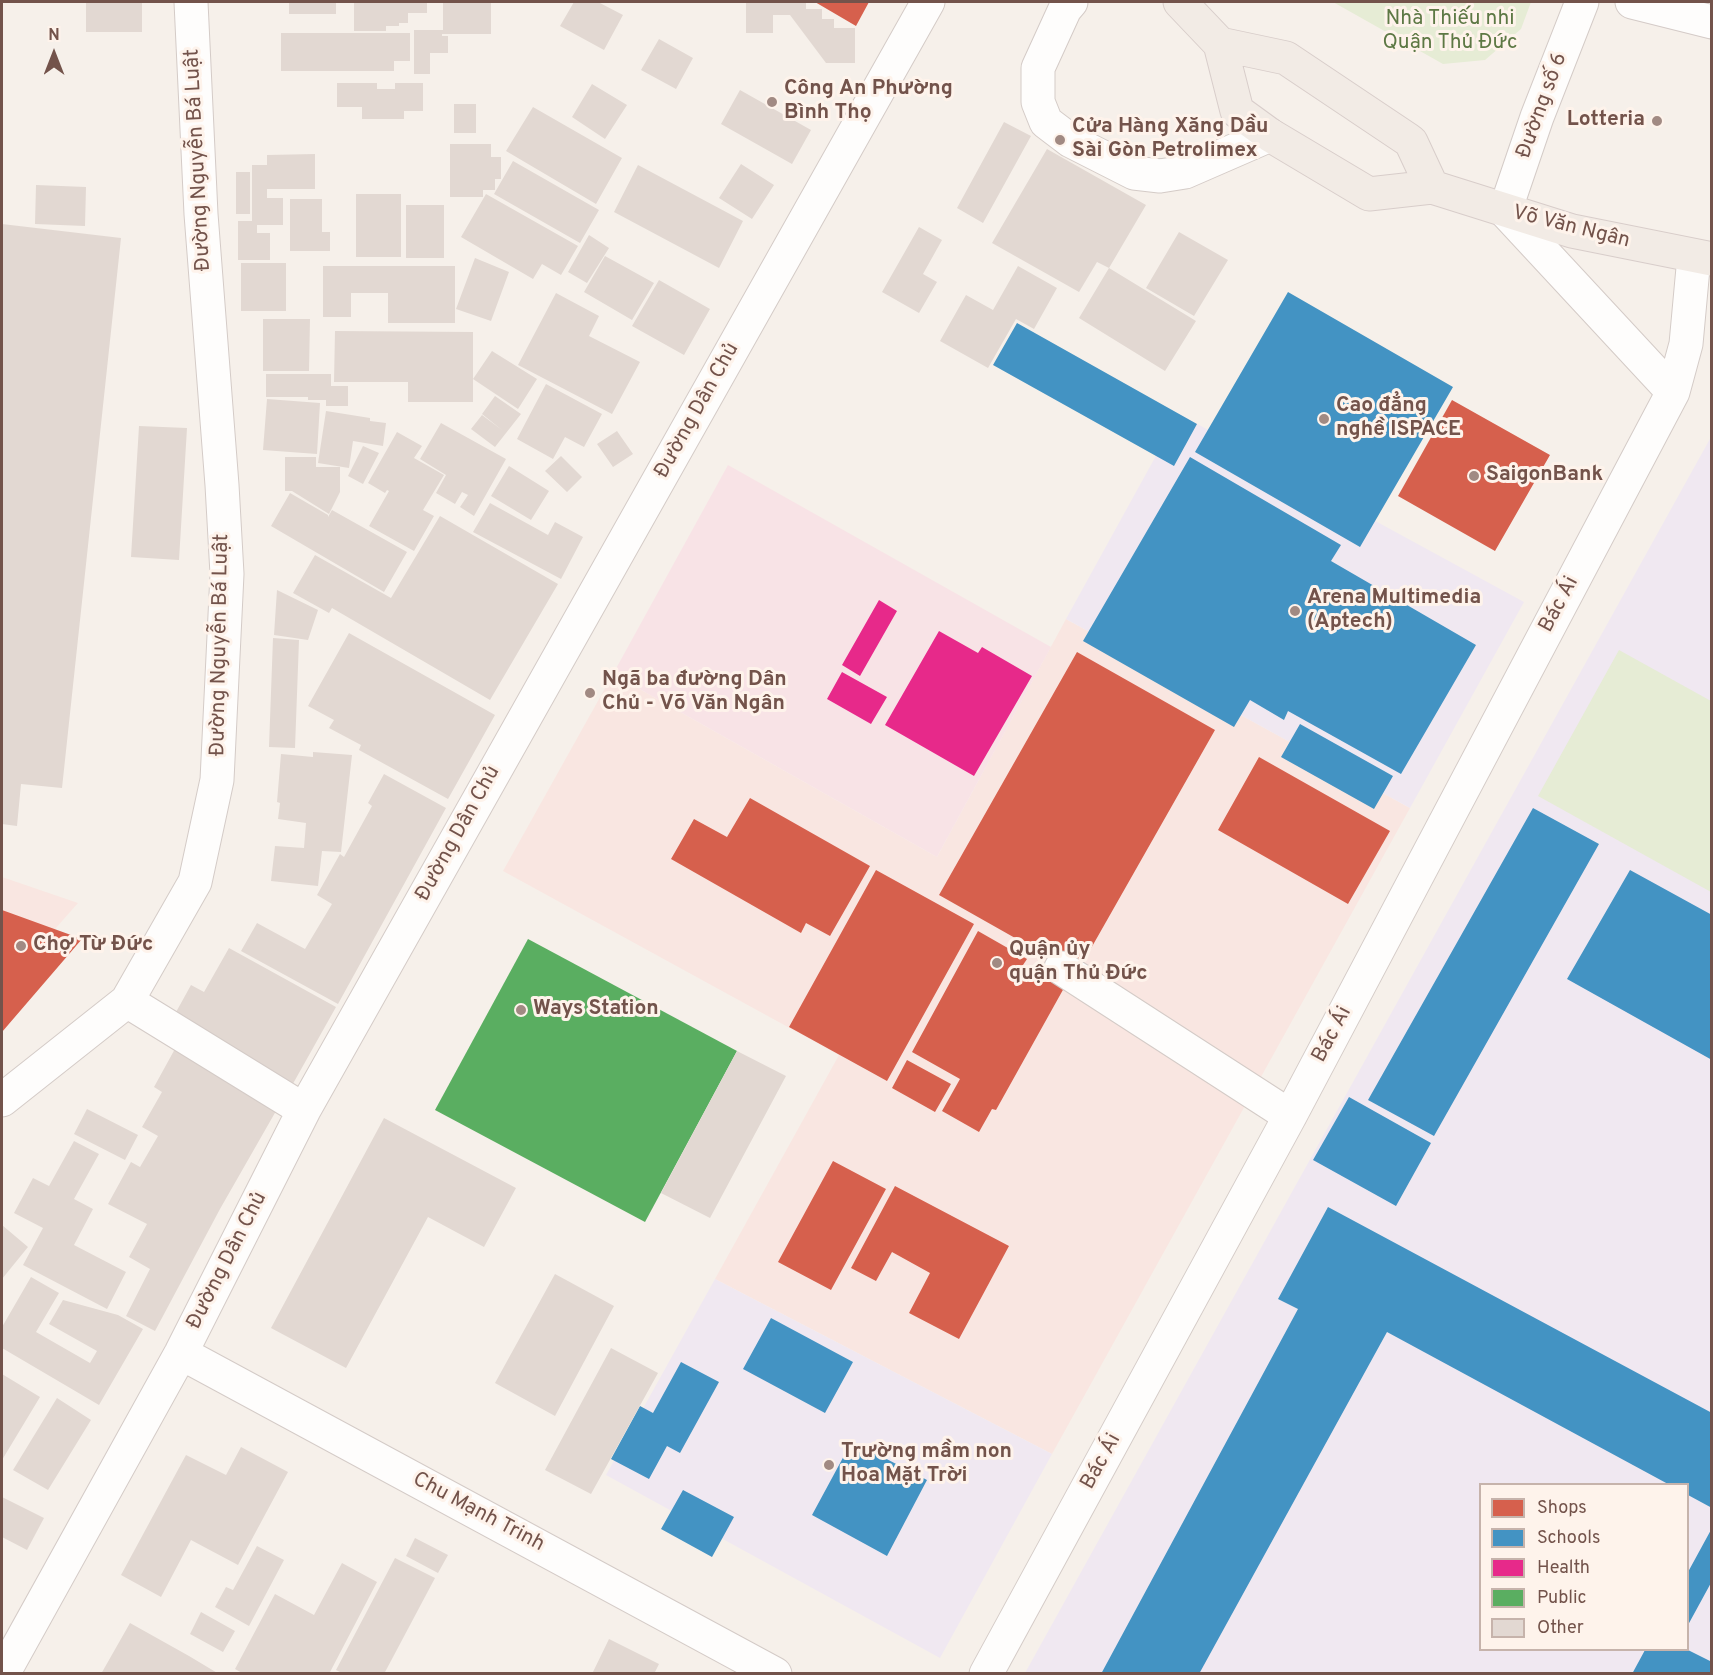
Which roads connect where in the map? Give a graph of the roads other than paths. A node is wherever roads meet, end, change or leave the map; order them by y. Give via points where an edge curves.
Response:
1 (190, 2) edge
2 (928, 2) edge
3 (1071, 2) edge
4 (1180, 2) edge
5 (1582, 2) edge
6 (1632, 2) edge
7 (1712, 22) edge
8 (1220, 44) junction
9 (1270, 135) junction
10 (1432, 187) junction
11 (1505, 211) junction
12 (1703, 258) edge
13 (1673, 392) junction
14 (1061, 968) dead end
15 (127, 1001) junction
16 (2, 1100) edge
17 (304, 1110) junction
18 (1290, 1116) junction
19 (181, 1353) junction
20 (3, 1674) edge
21 (775, 1674) edge
22 (986, 1674) edge

1 - 15 street, Đường Nguyễn Bá Luật via 227,574 218,780 195,882
2 - 17 street, Đường Dân Chủ
3 - 9 street via 1038,68 1038,102 1046,122 1071,141 1134,173 1160,176 1185,172
4 - 8 main road, Võ Văn Ngân
5 - 11 street, Đường số 6
6 - 7 street
8 - 9 main road, Võ Văn Ngân via 1237,111
8 - 10 main road via 1286,58 1412,142
9 - 10 main road, Võ Văn Ngân via 1369,195
10 - 11 main road, Võ Văn Ngân
11 - 12 main road, Võ Văn Ngân via 1572,231
11 - 13 street
12 - 13 street, Bác Ái
13 - 18 street, Bác Ái
14 - 18 street
15 - 16 street, Đường Nguyễn Bá Luật
15 - 17 street
17 - 19 street, Đường Dân Chủ
18 - 22 street, Bác Ái
19 - 20 street, Đường Dân Chủ
19 - 21 street, Chu Mạnh Trinh

